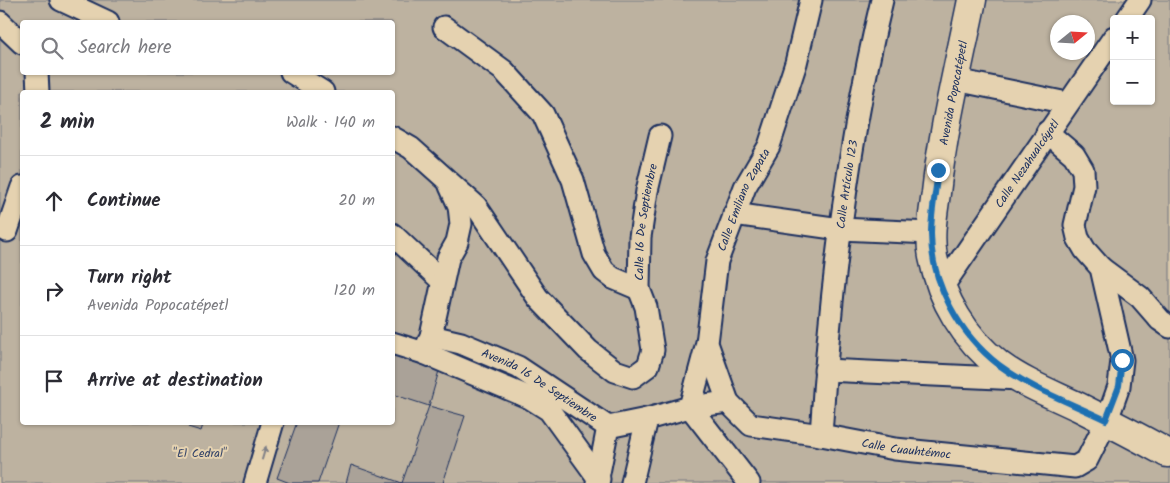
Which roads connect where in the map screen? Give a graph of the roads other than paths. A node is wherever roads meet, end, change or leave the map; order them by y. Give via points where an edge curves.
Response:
1 (61, 0) edge
2 (811, 0) edge
3 (882, 0) edge
4 (972, 0) edge
5 (1140, 0) edge
6 (1130, 15) edge
7 (104, 20) edge
8 (0, 22) edge
9 (444, 27) dead end
10 (20, 41) edge
11 (1110, 43) edge
12 (37, 75) edge
13 (296, 75) edge
14 (956, 80) junction
15 (38, 90) edge
16 (320, 90) edge
17 (1067, 103) junction
18 (1046, 132) junction
19 (660, 136) dead end
20 (395, 139) edge
21 (448, 180) junction
22 (20, 194) edge
23 (734, 214) junction
24 (840, 229) junction
25 (10, 231) edge
26 (931, 233) junction
27 (395, 237) edge
28 (1101, 268) junction
29 (442, 282) junction
30 (639, 289) junction
31 (941, 289) junction
32 (1170, 327) edge
33 (395, 343) edge
34 (707, 343) junction
35 (428, 345) junction
36 (825, 370) junction
37 (1020, 379) junction
38 (728, 402) junction
39 (690, 407) junction
40 (647, 419) junction
41 (1106, 420) junction
42 (272, 425) edge
43 (608, 427) junction
44 (821, 435) junction
45 (1168, 454) edge
46 (598, 482) edge
47 (256, 483) edge
48 (632, 483) edge
49 (749, 483) edge

1 - 7 street
2 - 23 street, Calle Emiliano Zapata via 796,63 770,146
3 - 24 street, Calle Artículo 123 via 866,66
4 - 14 street, Avenida Popocatépetl
5 - 6 street
8 - 10 street
9 - 30 street via 504,71 543,114 573,180 594,254 613,278
11 - 17 street, Calle Nezahualcóyotl
12 - 15 street
13 - 16 street
14 - 17 street
14 - 26 street, Avenida Popocatépetl via 938,170
17 - 18 street, Calle Nezahualcóyotl
18 - 28 street via 1074,155 1083,170 1084,186 1075,225 1085,250
18 - 31 street, Calle Nezahualcóyotl
19 - 30 street, Calle 16 De Septiembre via 640,237
20 - 21 street via 411,148
21 - 29 street via 459,206 461,224
21 - 30 street, Calle 16 De Septiembre via 476,206 538,298 588,350 615,371 634,377 648,366 654,350
22 - 25 street
23 - 24 street
23 - 34 street, Calle Emiliano Zapata via 717,261
24 - 26 street
24 - 36 street, Calle Artículo 123
26 - 31 street, Avenida Popocatépetl
27 - 29 street
28 - 32 street via 1140,296
28 - 41 street, Calle Cuauhtémoc via 1122,360 1119,386
29 - 35 street
31 - 37 street, Avenida Popocatépetl via 955,315 982,350
33 - 35 street, Avenida 16 De Septiembre
34 - 38 street, Calle Emiliano Zapata
34 - 39 street
35 - 43 street, Avenida 16 De Septiembre via 461,343 518,367
35 - 46 street via 549,410
36 - 37 street
36 - 44 street, Calle Artículo 123
37 - 41 street, Avenida Popocatépetl
38 - 39 street
38 - 44 street, Calle Cuauhtémoc via 751,425
39 - 40 street, Avenida 16 De Septiembre
39 - 49 street
40 - 43 street, Avenida 16 De Septiembre
40 - 48 street
41 - 44 street, Calle Cuauhtémoc via 1087,460 1075,467 895,449
41 - 45 street, Avenida Popocatépetl
47 -> 42 street
43 - 46 street

